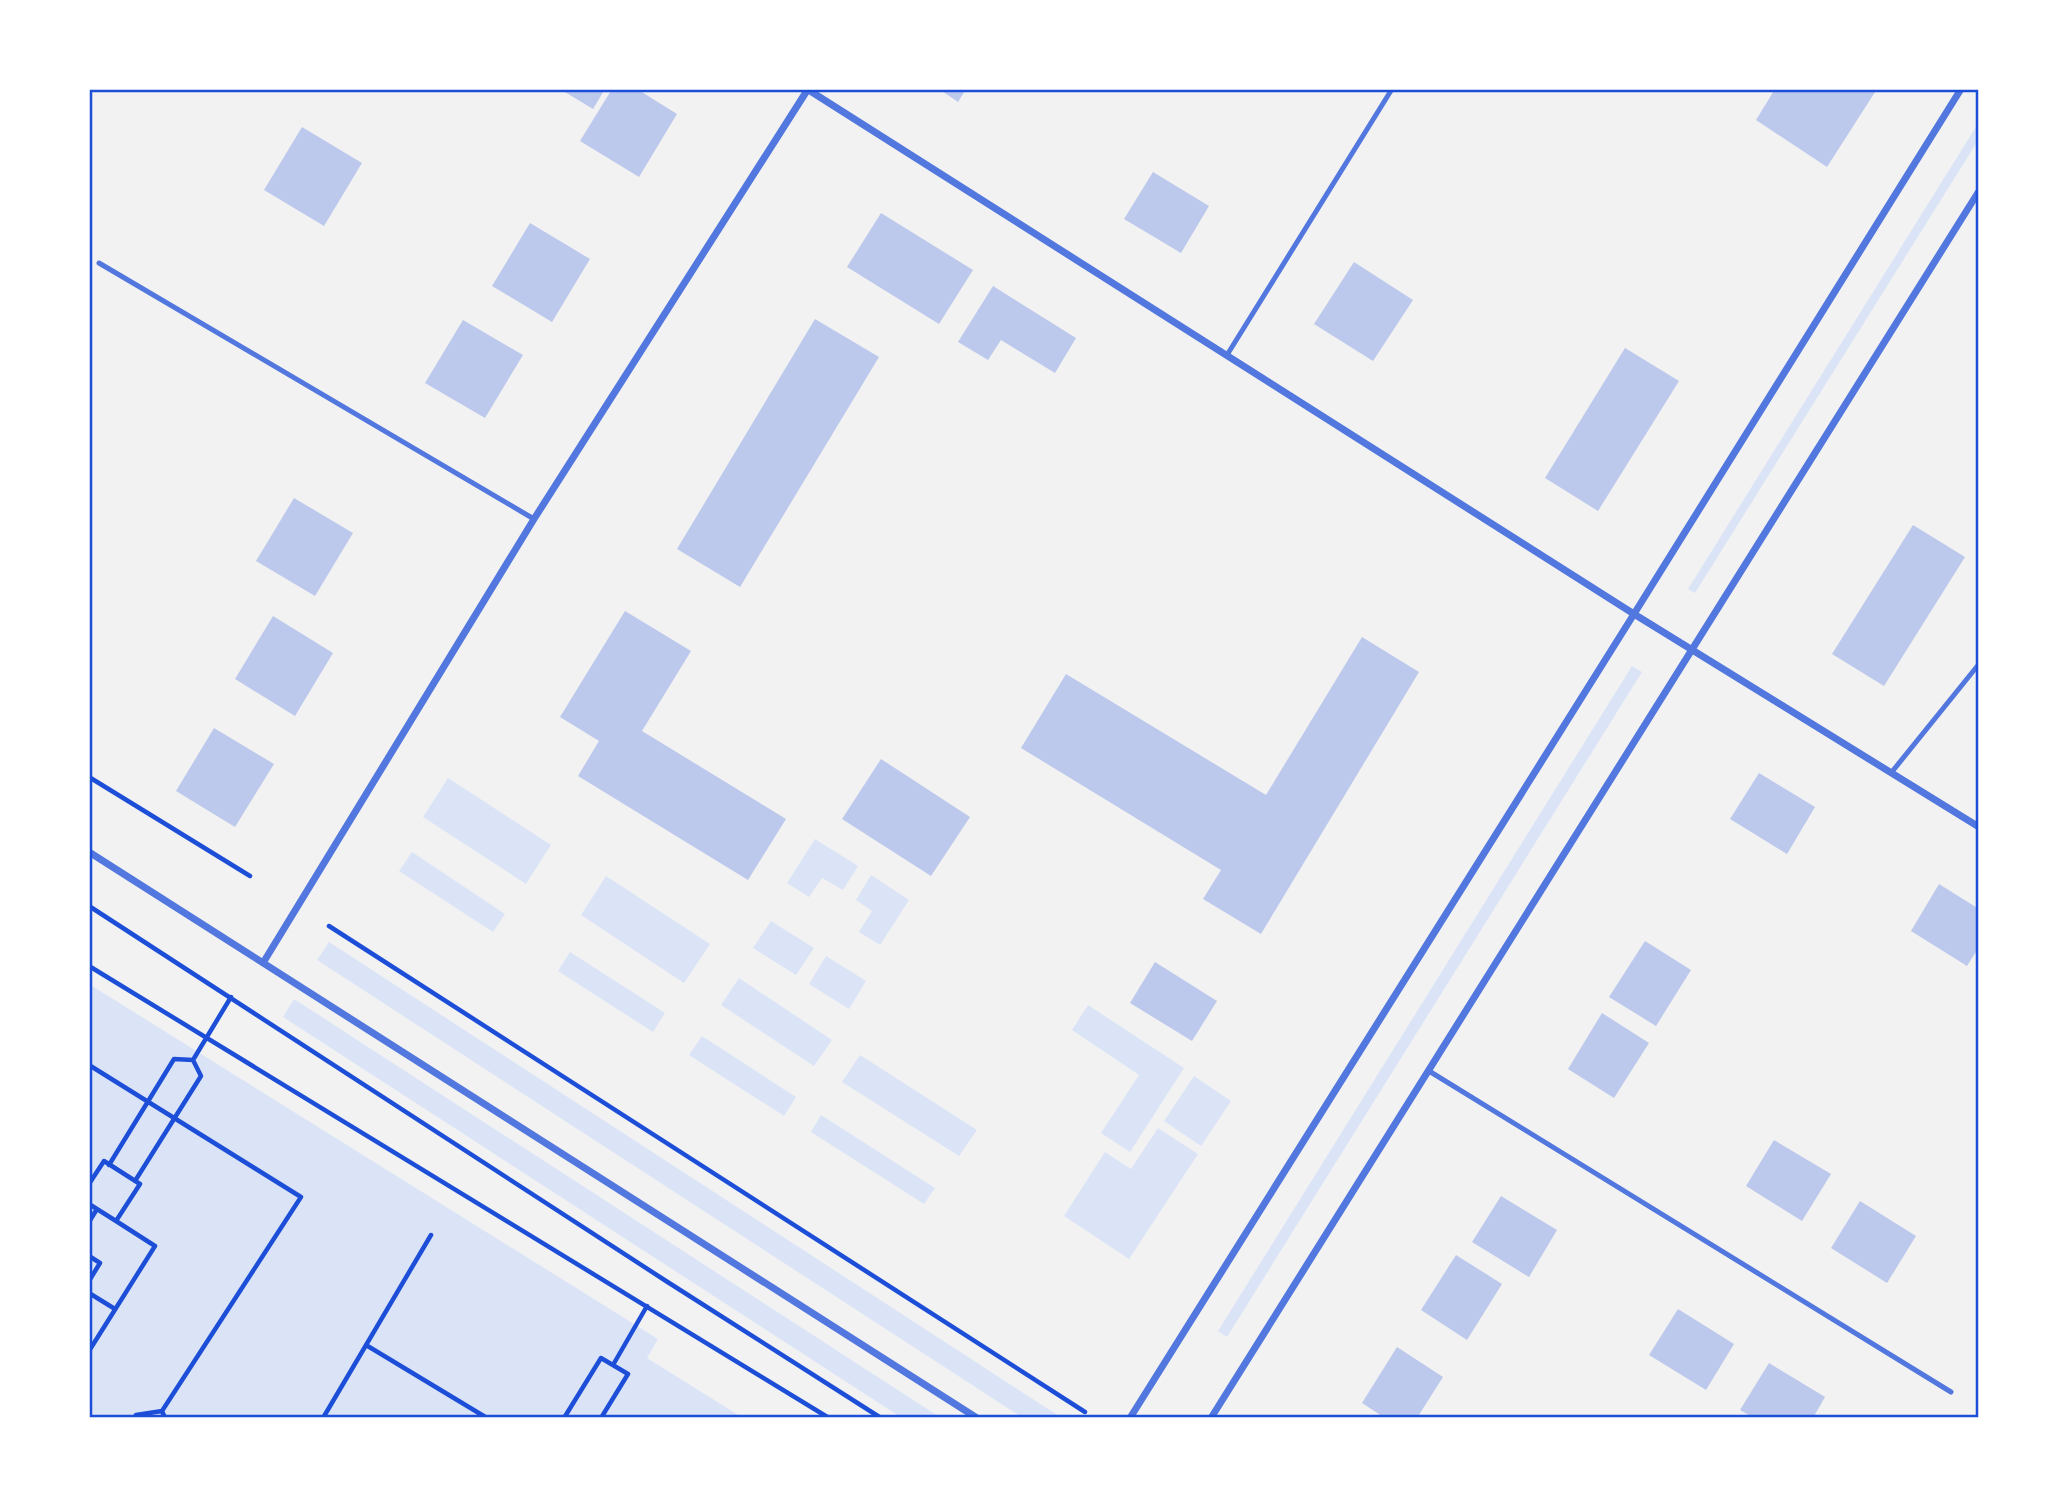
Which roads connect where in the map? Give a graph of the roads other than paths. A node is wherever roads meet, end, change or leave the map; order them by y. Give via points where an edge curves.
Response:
1 (808, 89) edge
2 (1392, 89) edge
3 (1961, 89) edge
4 (1979, 191) edge
5 (99, 263) dead end
6 (1227, 355) junction
7 (534, 519) junction
8 (1634, 614) junction
9 (1693, 650) junction
10 (1979, 664) edge
11 (1891, 773) junction
12 (1979, 828) edge
13 (89, 852) edge
14 (263, 963) junction
15 (1429, 1071) junction
16 (1951, 1392) dead end
17 (977, 1418) edge
18 (1130, 1418) edge
19 (1211, 1418) edge

1 - 6 street
1 - 7 street
2 - 6 lane
3 - 8 street
4 - 9 street
5 - 7 lane
6 - 8 street
7 - 14 street
8 - 9 street
8 - 18 street
9 - 11 street
9 - 15 street
10 - 11 lane
11 - 12 street
13 - 14 street
14 - 17 street
15 - 16 lane
15 - 19 street

